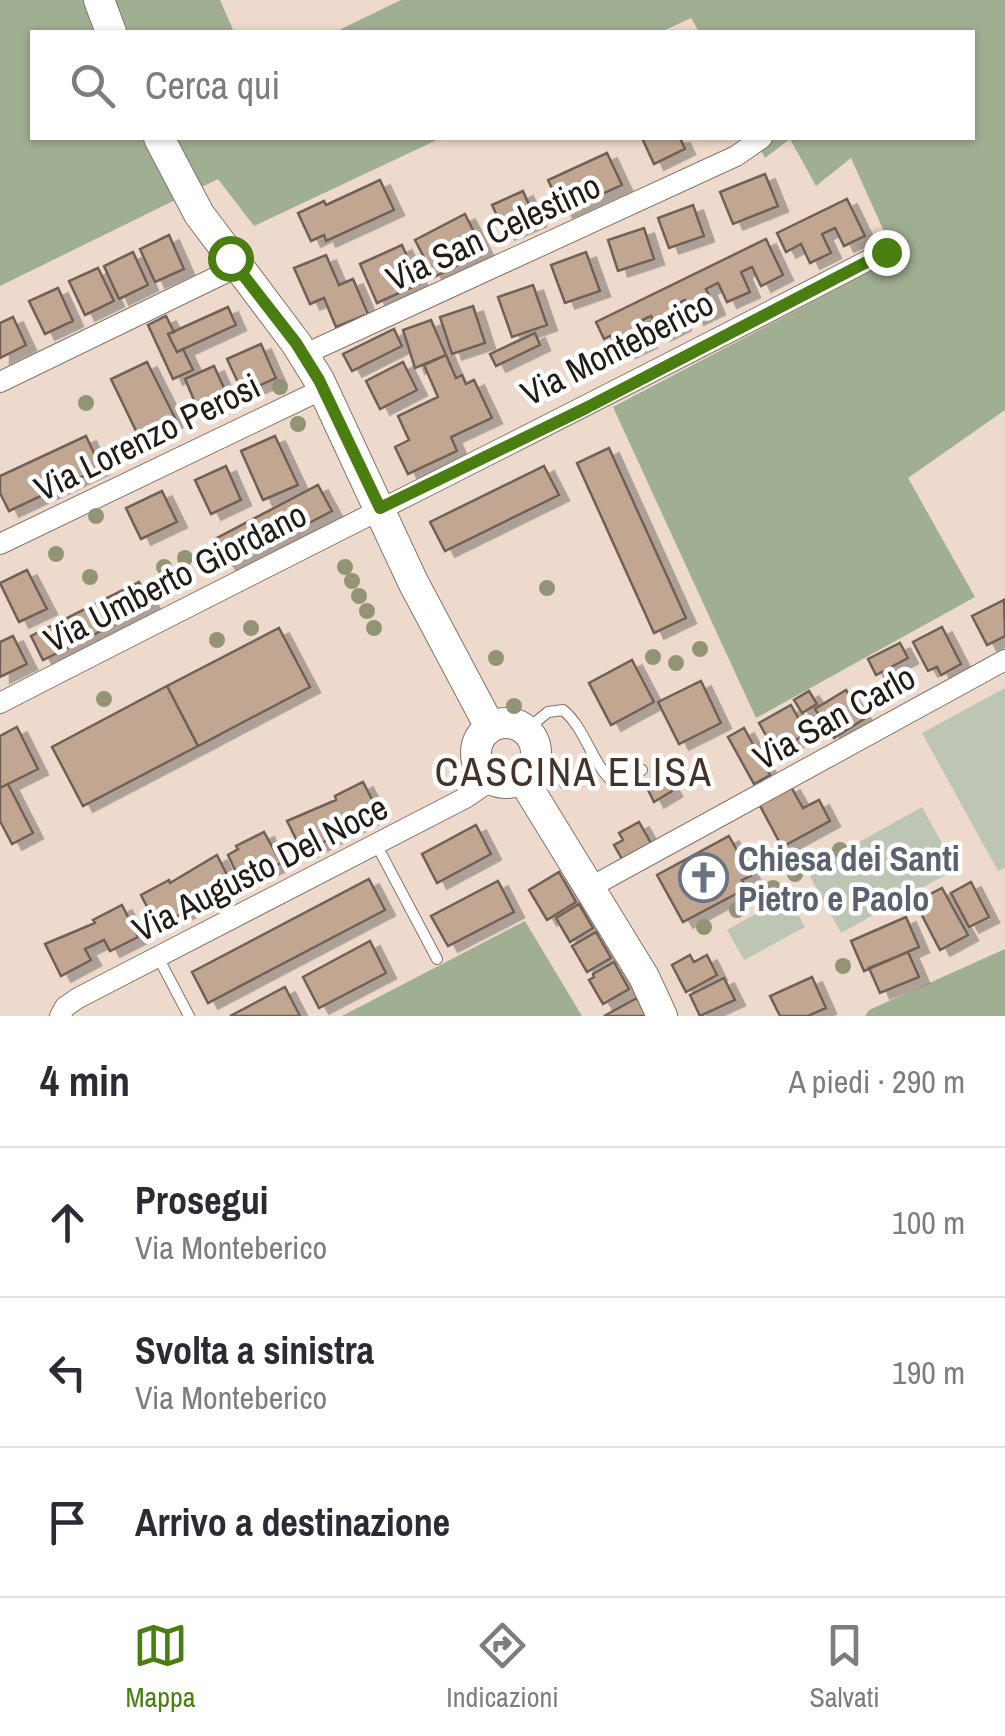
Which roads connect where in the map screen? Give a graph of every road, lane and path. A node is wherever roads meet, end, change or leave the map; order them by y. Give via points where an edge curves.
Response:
1 (99, 0) edge
2 (111, 30) edge
3 (160, 140) edge
4 (759, 140) edge
5 (886, 252) dead end
6 (237, 267) junction
7 (303, 355) junction
8 (0, 382) edge
9 (323, 389) junction
10 (380, 508) junction
11 (0, 544) edge
12 (1005, 660) edge
13 (0, 703) edge
14 (490, 728) junction
15 (526, 730) junction
16 (642, 770) dead end
17 (507, 779) junction
18 (376, 844) junction
19 (588, 888) junction
20 (158, 957) junction
21 (438, 960) dead end
22 (60, 1016) edge
23 (189, 1016) edge
24 (662, 1016) edge

1 - 2 street
3 - 6 street
4 - 7 street, Via San Celestino
5 - 10 street, Via Monteberico
6 - 7 street
6 - 8 street
7 - 9 street
9 - 10 street
9 - 11 street, Via Lorenzo Perosi
10 - 13 street, Via Umberto Giordano
10 - 14 street
12 - 19 street, Via San Carlo
14 - 15 street via 508,723
14 - 17 street via 476,754 484,773
15 - 16 lane via 548,712 562,710 614,783
15 - 17 street via 536,751 533,767
17 - 18 street, Via Augusto Del Noce
17 - 19 street
18 - 20 street, Via Augusto Del Noce
18 - 21 lane
19 - 24 street
20 - 22 street, Via Augusto Del Noce via 78,998
20 - 23 lane

